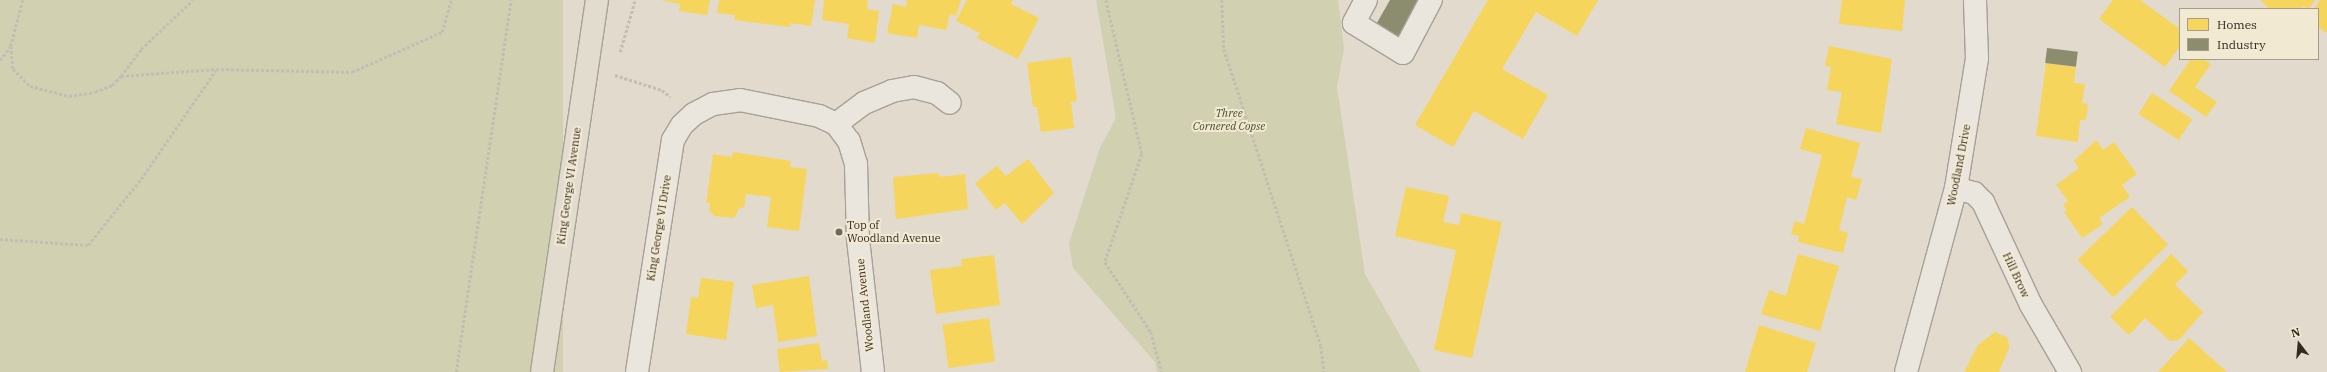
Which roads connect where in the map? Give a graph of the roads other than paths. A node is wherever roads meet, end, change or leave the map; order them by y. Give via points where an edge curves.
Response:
1 (597, 0) edge
2 (1366, 0) edge
3 (1431, 0) edge
4 (1975, 0) edge
5 (950, 103) dead end
6 (836, 124) junction
7 (1956, 188) junction
8 (542, 372) edge
9 (637, 372) edge
10 (873, 372) edge
11 (1906, 372) edge
12 (2070, 372) edge

1 - 8 main road, King George VI Avenue
2 - 3 street via 1354,22 1403,52
4 - 7 street, Woodland Drive via 1977,58
5 - 6 street via 937,93 914,87 892,91 864,103
6 - 9 street, King George VI Drive via 799,109 740,100 704,109 679,128 673,140
6 - 10 street, Woodland Avenue via 849,141 856,164 858,239
7 - 11 street, Woodland Drive
7 - 12 street, Hill Brow via 1974,193 1982,202 2031,305

